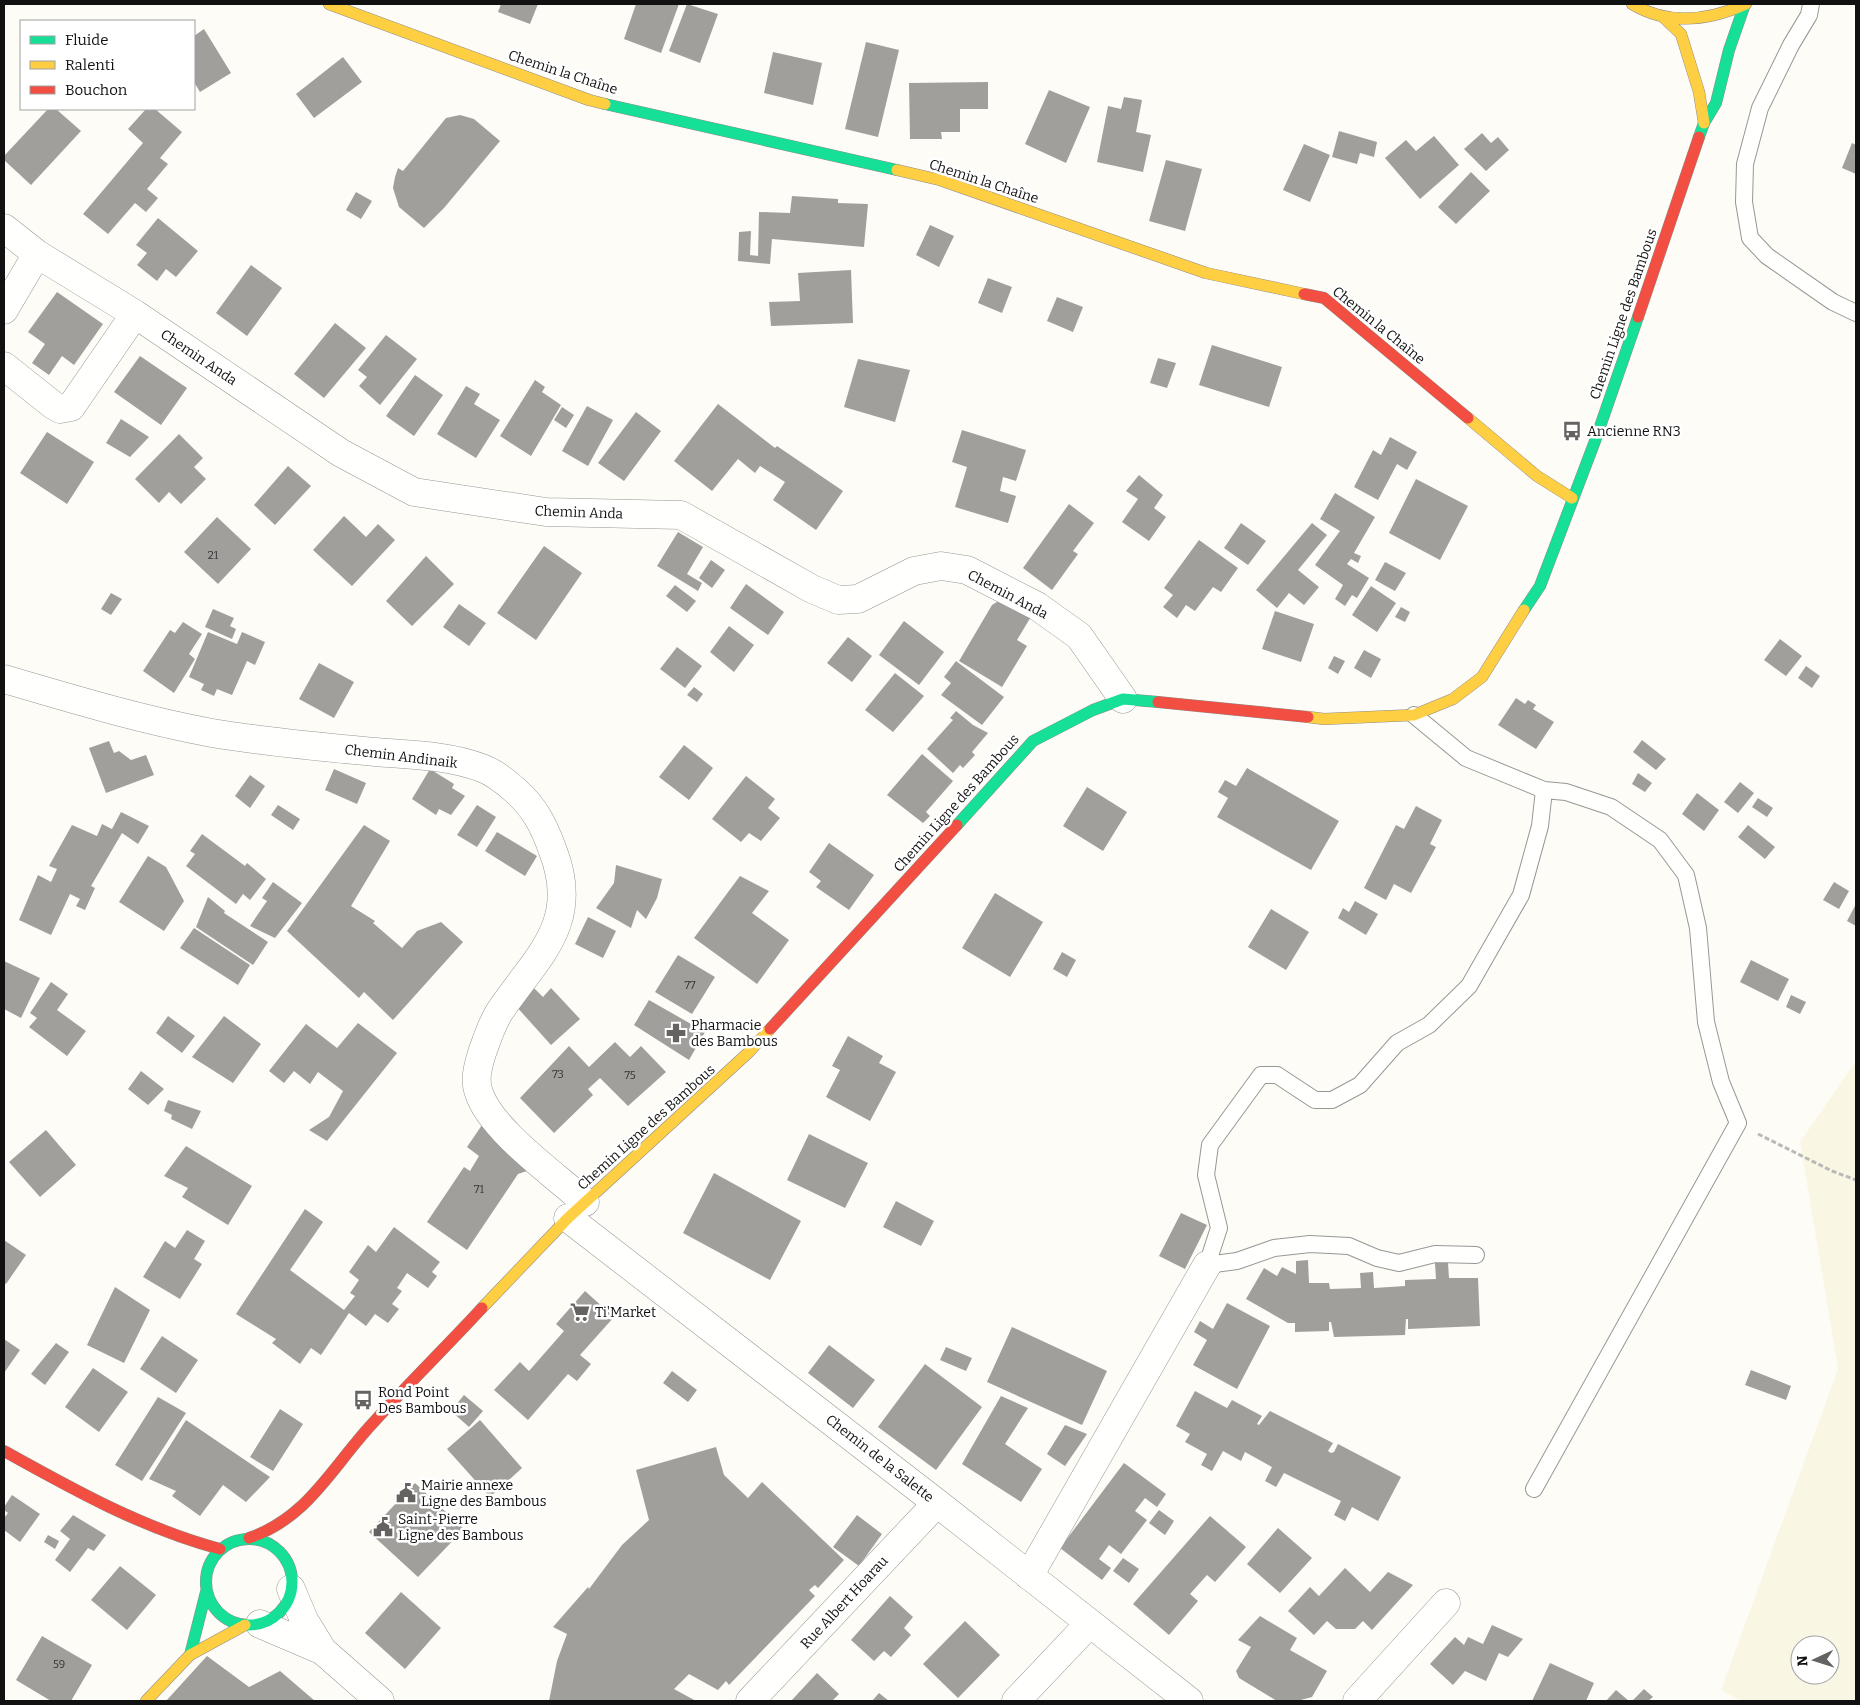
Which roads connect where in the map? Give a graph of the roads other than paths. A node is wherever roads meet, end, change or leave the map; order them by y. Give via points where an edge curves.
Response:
1 (329, 4) edge
2 (1632, 4) edge
3 (1746, 4) edge
4 (1811, 4) edge
5 (1663, 17) junction
6 (1704, 123) junction
7 (4, 228) edge
8 (37, 254) junction
9 (4, 310) edge
10 (1856, 313) edge
11 (135, 314) junction
12 (4, 366) edge
13 (1572, 498) junction
14 (4, 679) edge
15 (1123, 699) junction
16 (1414, 715) junction
17 (1544, 790) junction
18 (577, 1210) junction
19 (1476, 1255) dead end
20 (1207, 1265) junction
21 (4, 1451) edge
22 (1534, 1489) dead end
23 (937, 1502) junction
24 (306, 1504) junction
25 (301, 1520) dead end
26 (154, 1529) junction
27 (249, 1538) junction
28 (293, 1543) dead end
29 (172, 1546) dead end
30 (220, 1549) junction
31 (1029, 1576) junction
32 (291, 1580) junction
33 (206, 1592) junction
34 (1446, 1603) dead end
35 (1089, 1624) junction
36 (253, 1625) junction
37 (323, 1651) junction
38 (190, 1655) junction
39 (146, 1701) edge
40 (380, 1701) edge
41 (750, 1701) edge
42 (1016, 1701) edge
43 (1189, 1701) edge
44 (1357, 1701) edge

1 - 13 main road, Chemin la Chaîne via 589,100 940,180 1206,273 1324,298 1537,476
2 - 5 main road
3 - 5 main road via 1720,16 1692,20
3 - 6 main road, Chemin Ligne des Bambous via 1728,50 1716,103
4 - 10 lane via 1809,14 1760,108 1744,164 1744,202 1750,238 1774,262 1833,302
5 - 6 main road, Chemin Ligne des Bambous via 1681,34 1696,77
6 - 13 main road, Chemin Ligne des Bambous via 1595,441
7 - 8 street, Chemin Anda
8 - 9 street
8 - 11 street, Chemin Anda
11 - 12 street via 71,407 53,405
11 - 15 street, Chemin Anda via 341,453 414,492 546,512 681,515 812,589 838,600 858,599 914,571 940,566 967,570 1037,606 1079,636
13 - 16 main road, Chemin Ligne des Bambous via 1540,586 1482,677 1453,699
14 - 18 street, Chemin Andinaik via 81,702 210,732 278,743 444,758 484,768 516,791 543,822 557,861 563,898 554,930 540,958 499,1013 491,1030 479,1061 478,1091 486,1111 499,1127
15 - 16 main road, Chemin Ligne des Bambous via 1324,719
15 - 18 main road, Chemin Ligne des Bambous via 1093,710 1033,741 749,1052
16 - 17 lane via 1466,758
17 - 20 lane via 1540,826 1521,895 1469,986 1429,1025 1397,1043 1360,1085 1332,1100 1315,1100 1277,1075 1261,1075 1210,1145 1206,1175 1219,1228
17 - 22 lane via 1566,792 1611,807 1660,840 1686,875 1698,928 1706,1022 1721,1082 1738,1123
18 - 23 street, Chemin de la Salette
18 - 24 main road, Chemin Ligne des Bambous via 371,1425
19 - 20 lane via 1435,1254 1399,1263 1349,1246 1310,1244 1274,1248 1237,1261
20 - 31 street
21 - 26 main road
23 - 31 street, Chemin de la Salette
23 - 41 street, Rue Albert Hoarau
24 - 25 main road, Chemin Ligne des Bambous
24 - 27 main road, Chemin Ligne des Bambous via 270,1531
26 - 29 main road
26 - 30 main road
27 - 30 main road via 233,1541
27 - 32 main road via 264,1541 278,1550 288,1563
28 - 32 main road
30 - 33 main road via 202,1573
31 - 35 street, Chemin de la Salette
32 - 36 main road via 290,1597 281,1612 268,1622
32 - 37 street via 304,1620
33 - 36 main road via 222,1617 236,1625
33 - 38 main road
34 - 44 street
35 - 42 street
35 - 43 street, Chemin de la Salette
36 - 37 street
36 - 38 main road
37 - 40 street
38 - 39 main road

